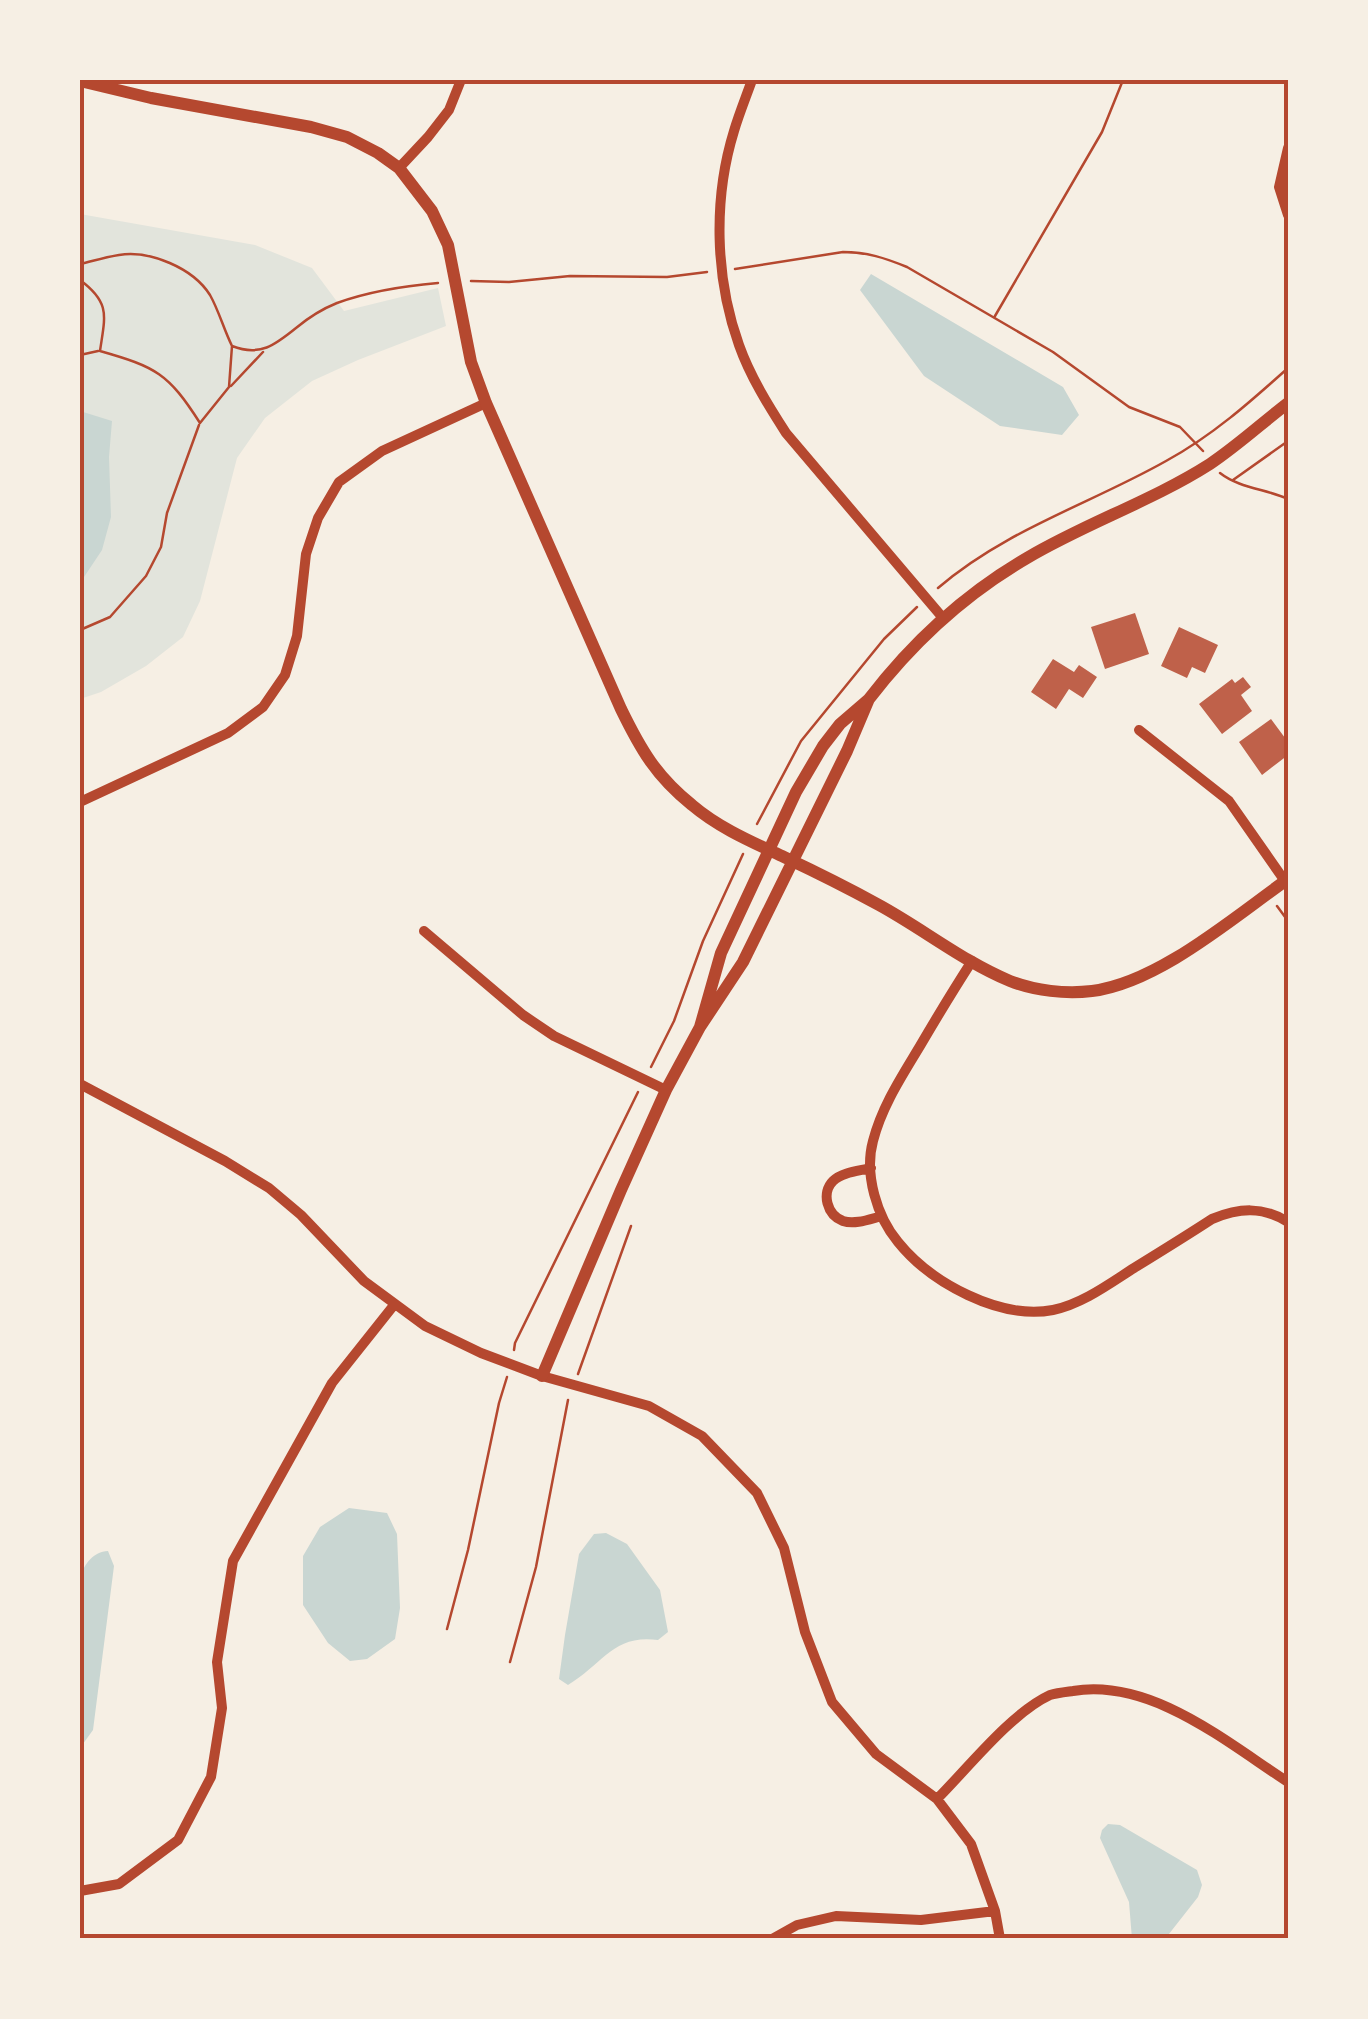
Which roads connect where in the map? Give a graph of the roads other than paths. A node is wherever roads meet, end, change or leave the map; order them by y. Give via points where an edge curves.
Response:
1 (461, 80) edge
2 (752, 80) edge
3 (80, 81) edge
4 (1288, 148) edge
5 (399, 168) junction
6 (1288, 215) edge
7 (486, 403) junction
8 (1288, 403) edge
9 (943, 618) junction
10 (868, 699) junction
11 (1140, 730) dead end
12 (80, 802) edge
13 (768, 849) junction
14 (794, 861) junction
15 (1287, 882) edge
16 (424, 931) dead end
17 (972, 961) junction
18 (700, 1027) junction
19 (80, 1084) edge
20 (666, 1090) junction
21 (871, 1168) junction
22 (882, 1216) junction
23 (1288, 1222) edge
24 (394, 1305) junction
25 (542, 1376) junction
26 (1288, 1782) edge
27 (937, 1800) junction
28 (80, 1892) edge
29 (996, 1911) junction
30 (772, 1939) edge
31 (1000, 1939) edge

1 - 5 street via 449,110
2 - 9 street via 733,133 721,201 724,282 738,345 786,433
3 - 5 street via 310,127 346,137
4 - 6 street via 1280,187
5 - 7 street via 432,211 448,246
7 - 12 street via 382,451 339,482 306,554 297,636 285,675 263,707 228,733
7 - 13 street via 643,754 694,808
8 - 9 street via 1212,462 1027,557
9 - 10 street
10 - 13 street via 823,746
10 - 14 street
11 - 15 street via 1229,801
13 - 14 street
13 - 18 street via 722,953
14 - 17 street
14 - 18 street via 744,962
15 - 17 street via 1122,985 1039,988
16 - 20 street via 554,1036
17 - 21 street via 891,1093
18 - 20 street
19 - 24 street via 269,1188
20 - 25 street
21 - 22 street
21 - 22 street via 833,1180 827,1204 842,1221
22 - 23 street via 917,1261 971,1297 1034,1312 1090,1295 1231,1212 1265,1211
24 - 25 street via 480,1353
24 - 28 street via 332,1383 234,1562 217,1662 222,1708 212,1778 178,1840 119,1884
25 - 27 street via 648,1406 702,1436 757,1493 784,1548 804,1632 832,1702 876,1754
26 - 27 street via 1182,1714 1140,1696 1090,1688 1052,1695 1014,1720
27 - 29 street via 971,1844
29 - 30 street via 921,1920 836,1916
29 - 31 street

